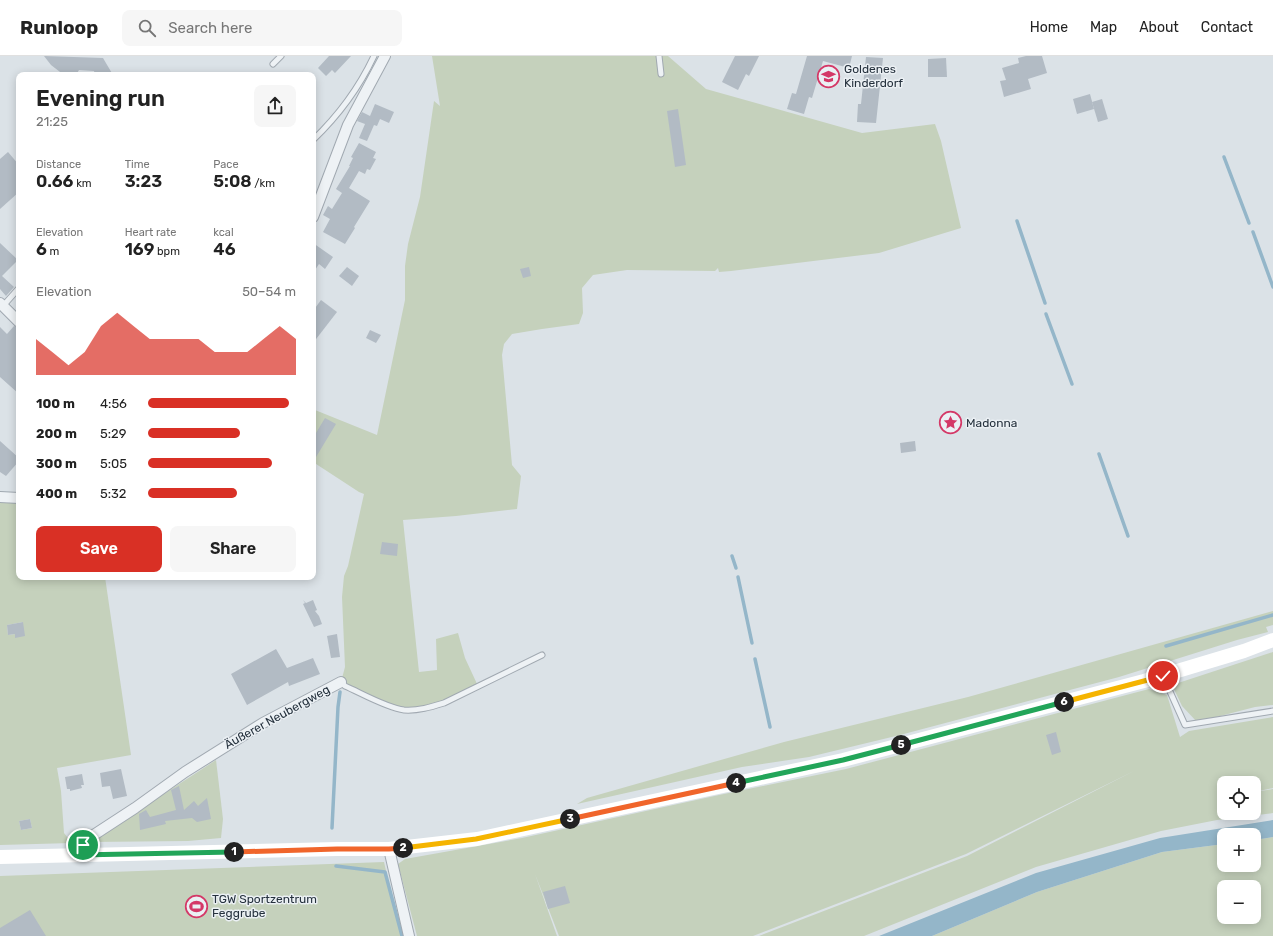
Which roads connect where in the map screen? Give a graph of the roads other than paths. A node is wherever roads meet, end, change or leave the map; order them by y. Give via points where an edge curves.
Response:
1 (281, 56) edge
2 (374, 56) edge
3 (385, 56) edge
4 (659, 56) edge
5 (273, 64) dead end
6 (661, 74) dead end
7 (316, 137) edge
8 (316, 209) edge
9 (16, 291) edge
10 (2, 304) edge
11 (16, 319) edge
12 (0, 497) edge
13 (16, 498) edge
14 (1273, 640) edge
15 (542, 655) dead end
16 (1163, 676) junction
17 (341, 682) joint
18 (1273, 711) edge
19 (389, 849) junction
20 (77, 855) junction
21 (0, 857) edge
22 (409, 936) edge

1 - 5 lane
2 - 7 lane via 359,85
3 - 8 street via 348,126
4 - 6 lane
9 - 10 lane
10 - 11 street
12 - 13 street
14 - 16 main road
15 - 17 lane, Äußerer Neubergweg via 429,708 403,710
16 - 18 lane via 1185,725
16 - 19 main road via 843,760 476,839
17 - 20 street, Äußerer Neubergweg via 263,723 185,772 86,840
19 - 20 main road
19 - 22 street
20 - 21 main road

